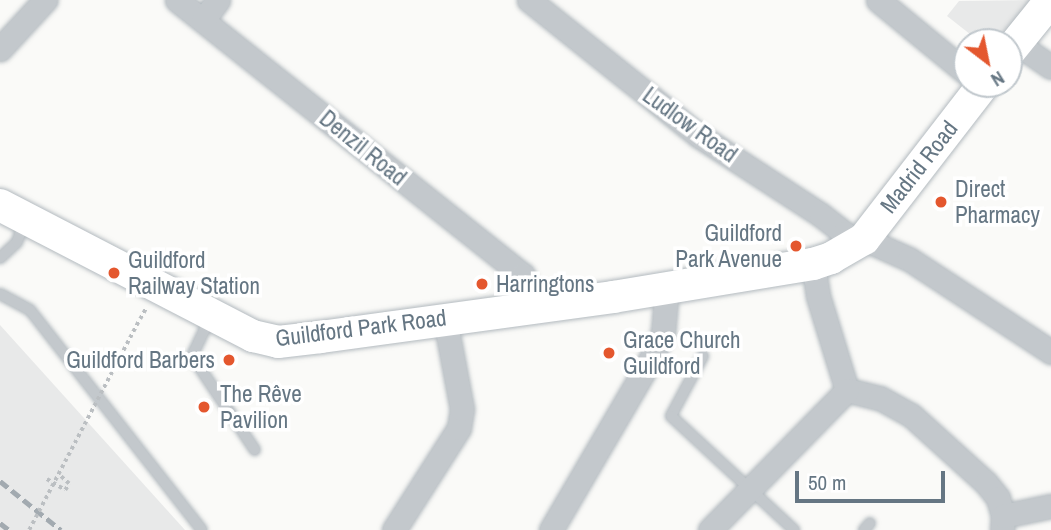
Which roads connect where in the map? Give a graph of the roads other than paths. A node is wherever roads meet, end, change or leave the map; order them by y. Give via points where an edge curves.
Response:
1 (45, 0) edge
2 (177, 0) edge
3 (218, 0) edge
4 (528, 0) edge
5 (878, 0) edge
6 (1051, 0) edge
7 (203, 20) junction
8 (1023, 34) edge
9 (0, 49) edge
10 (1023, 53) edge
11 (953, 61) edge
12 (1051, 67) edge
13 (967, 98) edge
14 (13, 211) edge
15 (858, 243) junction
16 (0, 258) edge
17 (813, 264) junction
18 (667, 287) junction
19 (0, 294) edge
20 (536, 305) junction
21 (213, 314) junction
22 (445, 319) junction
23 (1051, 352) edge
24 (703, 356) dead end
25 (847, 390) junction
26 (255, 450) dead end
27 (751, 490) junction
28 (1051, 506) edge
29 (1002, 523) edge
30 (202, 530) edge
31 (394, 530) edge
32 (551, 530) edge
33 (710, 530) edge
34 (794, 530) edge

1 - 9 street
2 - 7 street, Denzil Road
3 - 7 street
4 - 15 street, Ludlow Road via 698,135
5 - 11 street
6 - 8 street
7 - 20 street, Denzil Road via 523,275
10 - 12 street
13 - 15 street, Madrid Road
14 - 16 lane via 17,242
14 - 21 street, Guildford Park Road
15 - 17 street, Guildford Park Road
15 - 23 street via 909,259
17 - 18 street, Guildford Park Road
17 - 25 street via 818,296
18 - 20 street, Guildford Park Road
18 - 32 street via 663,333
19 - 30 lane via 30,310
20 - 22 street, Guildford Park Road
21 - 22 street, Guildford Park Road via 253,336 278,342
21 - 26 lane via 192,356
22 - 31 street via 462,408 459,428
24 - 27 lane via 671,416
25 - 27 street
25 - 29 street via 880,398 911,415 986,483 998,498
27 - 33 street
27 - 34 lane
28 - 29 street

